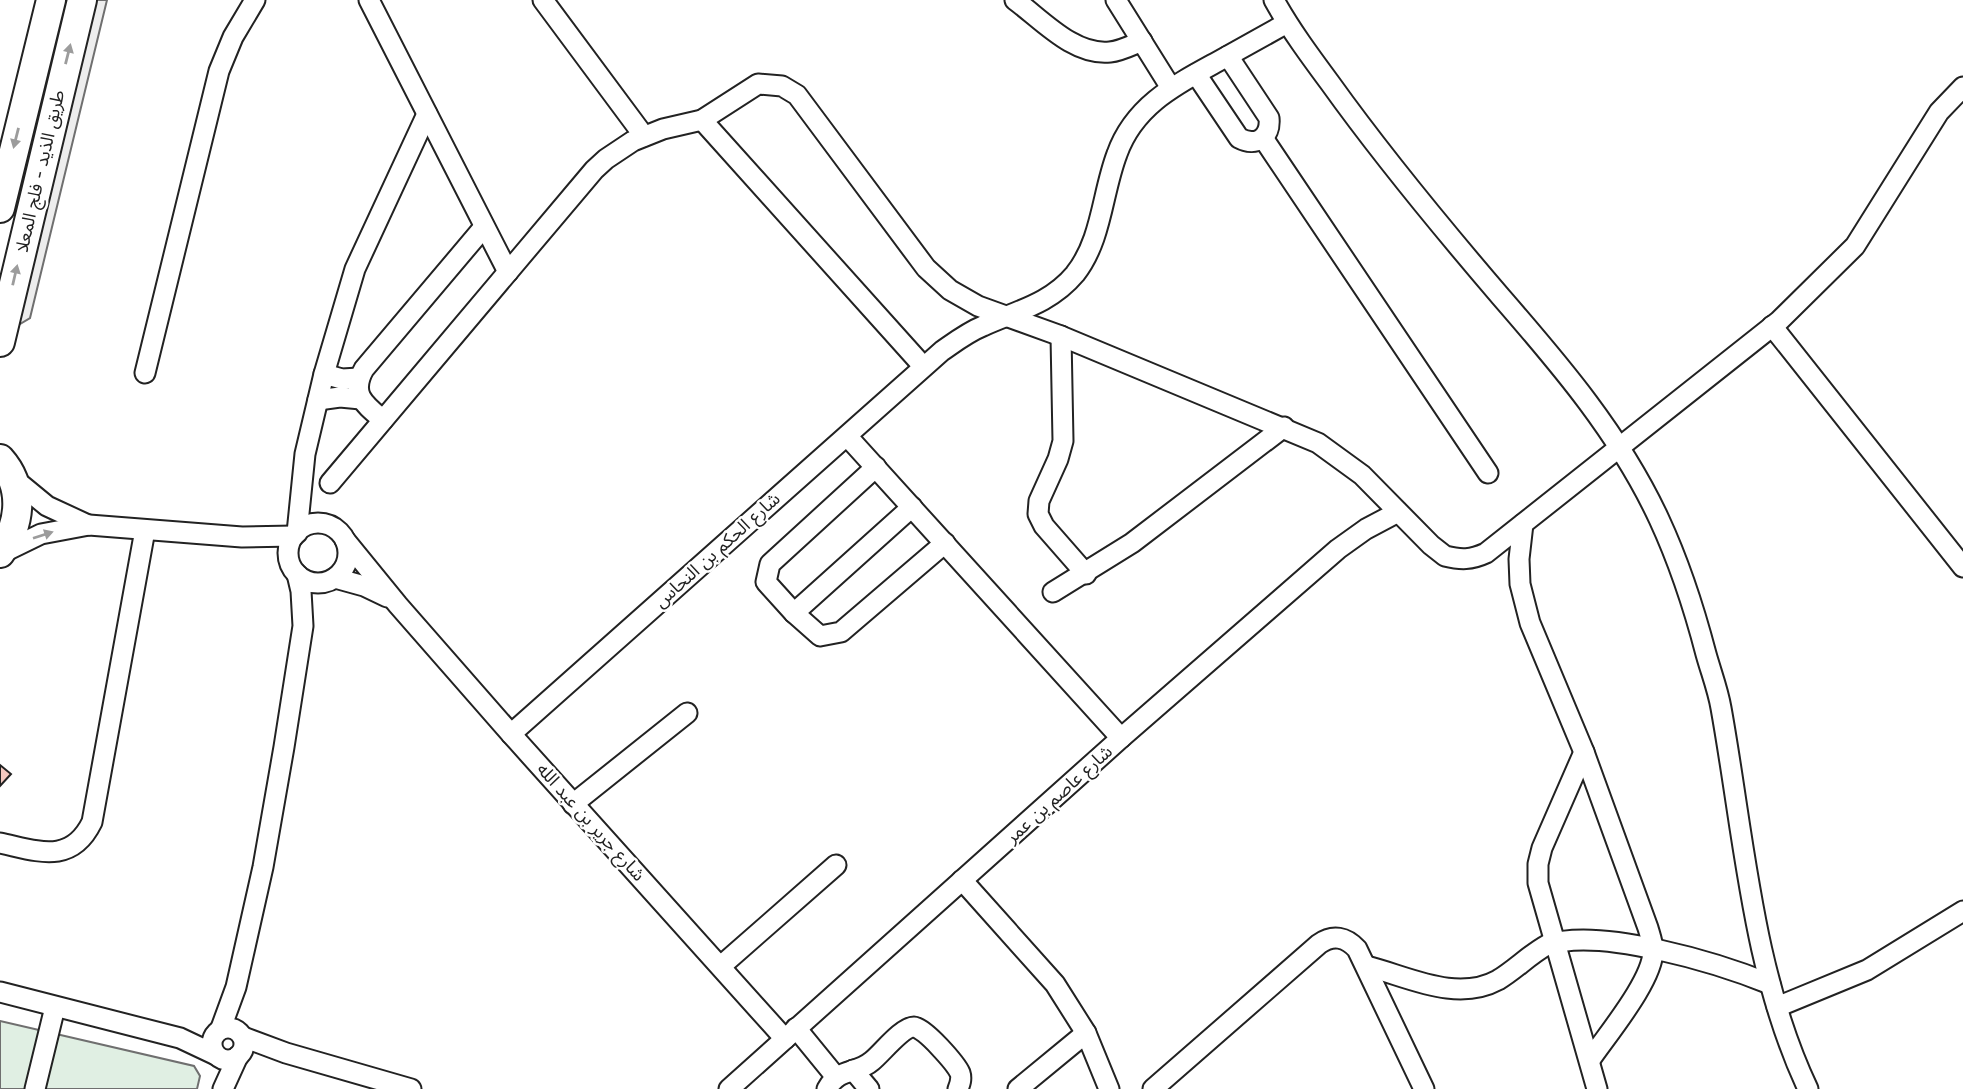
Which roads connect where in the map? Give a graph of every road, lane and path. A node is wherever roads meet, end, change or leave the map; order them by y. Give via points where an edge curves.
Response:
1 (51, 0) edge
2 (82, 0) edge
3 (255, 0) edge
4 (369, 0) edge
5 (543, 0) edge
6 (1016, 0) edge
7 (1116, 0) edge
8 (1274, 0) edge
9 (1287, 23) junction
10 (1142, 41) junction
11 (1228, 56) junction
12 (1196, 74) junction
13 (1963, 87) edge
14 (1171, 88) junction
15 (427, 114) junction
16 (702, 120) junction
17 (644, 136) junction
18 (1263, 138) junction
19 (0, 208) edge
20 (484, 228) junction
21 (508, 272) junction
22 (1007, 317) junction
23 (1772, 326) junction
24 (1061, 337) junction
25 (0, 342) edge
26 (923, 366) junction
27 (145, 373) dead end
28 (324, 374) junction
29 (359, 378) junction
30 (361, 399) junction
31 (318, 400) junction
32 (383, 420) junction
33 (1284, 427) junction
34 (847, 436) junction
35 (1621, 447) junction
36 (4, 462) edge
37 (876, 467) junction
38 (1489, 472) dead end
39 (330, 483) dead end
40 (303, 484) junction
41 (912, 507) junction
42 (1398, 512) junction
43 (325, 524) junction
44 (1523, 524) junction
45 (89, 525) junction
46 (145, 530) junction
47 (295, 534) junction
48 (242, 537) junction
49 (345, 540) junction
50 (944, 543) junction
51 (0, 554) edge
52 (1963, 567) edge
53 (293, 568) junction
54 (1086, 574) junction
55 (331, 580) junction
56 (1054, 592) dead end
57 (398, 605) junction
58 (794, 613) junction
59 (303, 625) junction
60 (687, 713) dead end
61 (511, 734) junction
62 (1121, 738) junction
63 (1584, 752) junction
64 (573, 803) junction
65 (0, 844) edge
66 (836, 865) dead end
67 (962, 880) junction
68 (1963, 911) edge
69 (1556, 942) junction
70 (1653, 950) junction
71 (721, 966) junction
72 (1366, 966) junction
73 (1770, 984) junction
74 (0, 992) edge
75 (55, 1007) junction
76 (1777, 1007) junction
77 (791, 1033) junction
78 (1086, 1033) junction
79 (180, 1038) junction
80 (234, 1040) junction
81 (217, 1056) junction
82 (1590, 1060) junction
83 (835, 1082) edge
84 (35, 1089) edge
85 (221, 1089) edge
86 (411, 1089) edge
87 (729, 1089) edge
88 (869, 1089) edge
89 (958, 1089) edge
90 (1018, 1089) edge
91 (1109, 1089) edge
92 (1153, 1089) edge
93 (1424, 1089) edge
94 (1597, 1089) edge
95 (1808, 1089) edge

1 -> 19 highway, طريق الذيد - فلج المعلا
25 -> 2 highway, طريق الذيد - فلج المعلا
3 - 27 street via 219,71
4 - 15 street
5 - 17 street
6 - 10 street via 1087,50 1109,53
7 - 10 street
8 - 9 street
9 - 11 street, شارع الحكم بن النحاس
9 - 35 street via 1365,132 1573,380
10 - 14 street
11 - 12 street, شارع الحكم بن النحاس
11 - 18 street via 1269,118
12 - 14 street, شارع الحكم بن النحاس
12 - 18 street via 1239,138 1247,142
13 - 23 street via 1939,112 1855,246
14 - 22 street, شارع الحكم بن النحاس via 1138,116 1122,141 1092,246 1075,274 1050,297
15 - 20 street
15 - 28 street via 355,269
16 - 17 street
16 - 22 street via 758,84 782,86 797,95 926,268 964,299
16 - 26 street
17 - 21 street via 594,170
18 - 38 street
20 - 21 street
20 - 29 street
21 - 32 street
22 - 24 street
22 - 26 street, شارع الحكم بن النحاس via 961,337
23 - 35 street
23 - 52 street
24 - 33 street
24 - 54 street via 1063,441 1039,500 1038,514
26 - 34 street, شارع الحكم بن النحاس
28 - 29 street
28 - 31 street
29 - 30 street
30 - 31 street
30 - 32 street
31 - 40 street
32 - 39 street
33 - 42 street via 1341,458
33 - 54 street
34 - 37 street
34 - 61 street, شارع الحكم بن النحاس
35 - 44 street
35 - 73 street via 1659,519 1691,599 1717,692
36 - 45 street via 47,506
36 - 51 highway via 18,496 17,518
37 - 41 street
37 - 58 street via 770,564 766,582
40 - 43 street
40 - 47 street
41 - 50 street
41 - 58 street
42 - 44 street via 1445,555 1460,560 1486,553
42 - 62 street, شارع عاصم بن عمر via 1338,549
43 - 47 street via 310,525
43 - 49 street
44 - 63 street via 1519,559 1524,603
45 - 46 street
51 -> 45 street via 41,534
46 - 48 street
46 - 65 street via 92,822 75,845 62,851 47,853
47 - 48 street
47 - 53 street via 290,544
48 - 53 street via 275,552
49 - 55 street via 347,561
49 - 57 street, شارع جرير بن عبد الله
50 - 58 street via 841,632 820,636
50 - 62 street
53 - 55 street via 315,583
53 - 59 street via 301,591
54 - 56 street
55 - 57 street, شارع جرير بن عبد الله via 364,586
55 - 59 street
57 - 61 street, شارع جرير بن عبد الله
59 - 80 street via 263,867 236,987
60 - 64 street
61 - 64 street, شارع جرير بن عبد الله
62 - 67 street, شارع عاصم بن عمر
63 - 69 street via 1538,864 1540,897
63 - 70 street
64 - 71 street, شارع جرير بن عبد الله
66 - 71 street
67 - 77 street, شارع عاصم بن عمر
67 - 78 street via 1055,984
68 - 76 street via 1867,970
69 - 70 street via 1583,940
69 - 72 street via 1496,981 1467,989 1431,985
69 - 82 street
70 - 73 street via 1699,959
70 - 82 street via 1639,989
71 - 77 street, شارع جرير بن عبد الله
72 - 92 street via 1352,943 1325,939
72 - 93 street
73 - 76 street
74 - 75 street
75 - 79 street
75 - 84 street
76 - 95 street
77 - 83 street, شارع جرير بن عبد الله
77 - 87 street, شارع عاصم بن عمر
78 - 90 street
78 - 91 street
79 - 80 street
79 - 81 street
80 - 81 street via 229,1060
80 - 81 street via 211,1042
80 - 85 street
80 - 86 street
81 - 85 street
82 - 94 street
83 - 88 street, شارع جرير بن عبد الله
83 - 89 street via 869,1064 905,1030 915,1027 924,1031 957,1069 961,1077

